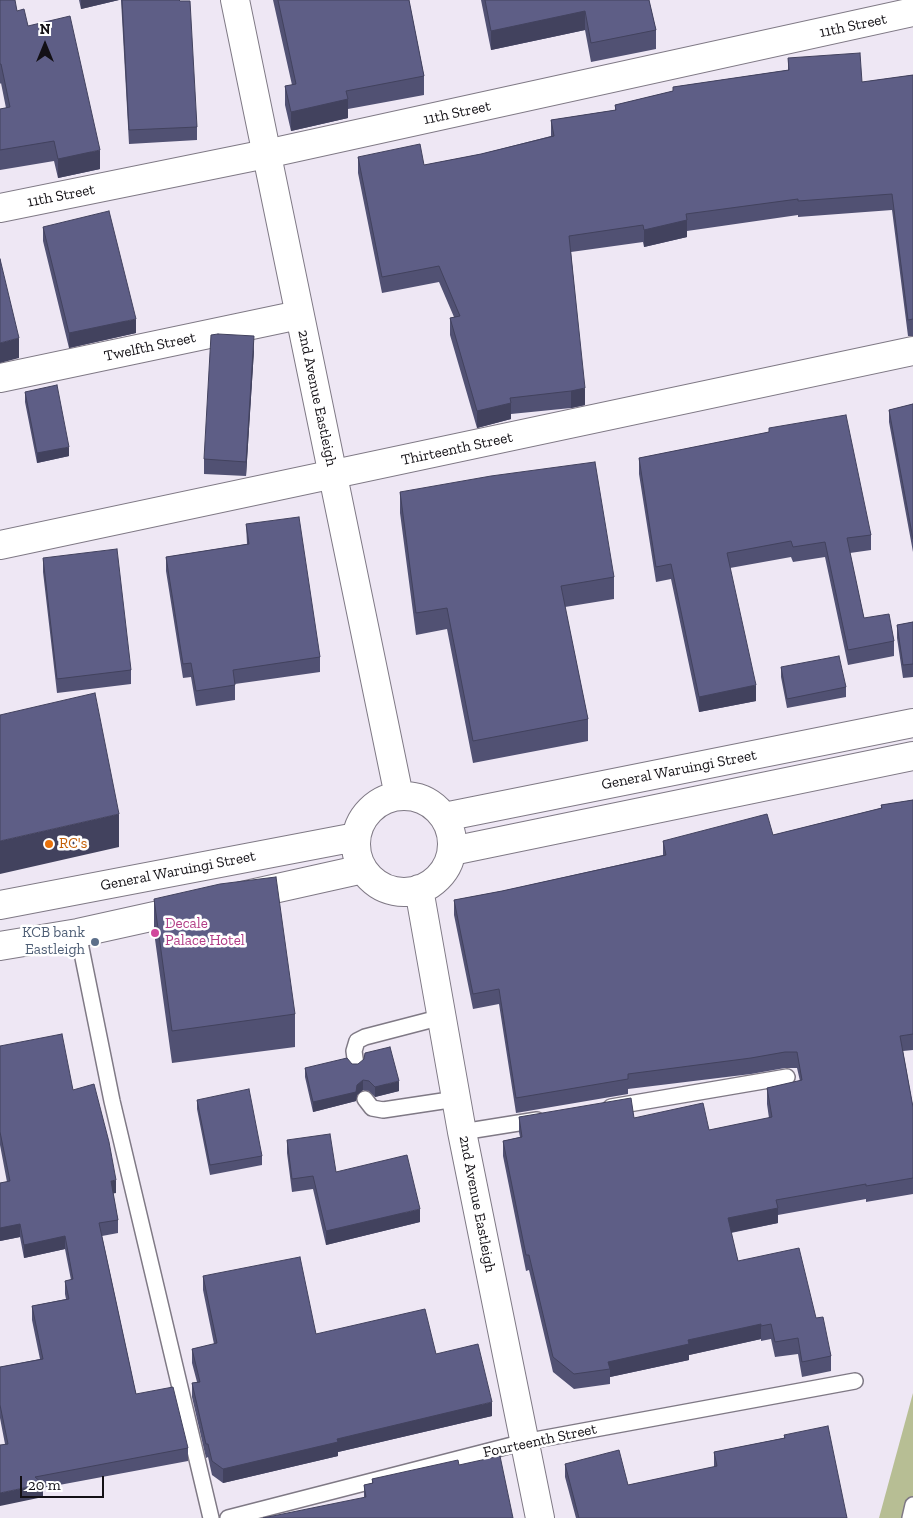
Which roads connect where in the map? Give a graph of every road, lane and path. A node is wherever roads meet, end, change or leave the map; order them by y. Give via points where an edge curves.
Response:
1 (235, 0) edge
2 (913, 12) edge
3 (266, 154) junction
4 (0, 208) edge
5 (299, 315) junction
6 (913, 352) edge
7 (0, 378) edge
8 (333, 476) junction
9 (0, 545) edge
10 (913, 724) edge
11 (913, 756) edge
12 (399, 796) junction
13 (444, 818) junction
14 (356, 838) junction
15 (452, 850) junction
16 (363, 869) junction
17 (419, 889) junction
18 (0, 905) edge
19 (78, 933) junction
20 (0, 946) edge
21 (442, 1017) junction
22 (356, 1065) edge
23 (787, 1077) dead end
24 (365, 1099) dead end
25 (456, 1099) junction
26 (599, 1109) edge
27 (550, 1117) edge
28 (462, 1132) junction
29 (855, 1382) dead end
30 (524, 1442) junction
31 (913, 1505) edge
32 (211, 1518) edge
33 (228, 1518) edge
34 (540, 1518) edge
35 (910, 1518) edge

1 - 3 street, 2nd Avenue Eastleigh
2 - 3 street, 11th Street
3 - 4 street, 11th Street
3 - 5 street, 2nd Avenue Eastleigh
5 - 7 street, Twelfth Street
5 - 8 street, 2nd Avenue Eastleigh
6 - 8 street, Thirteenth Street
8 - 9 street, Thirteenth Street
8 - 12 street, 2nd Avenue Eastleigh
10 - 13 street, General Waruingi Street
11 - 15 street
12 - 13 street via 425,800
12 - 14 street via 383,800 370,810
13 - 15 street via 452,839
14 - 16 street via 357,854
14 - 18 street, General Waruingi Street
15 - 17 street via 441,875
16 - 17 street via 388,889 404,892
16 - 19 street
17 - 21 street, 2nd Avenue Eastleigh
19 - 20 street
19 - 32 lane via 112,1101
21 - 22 lane via 365,1037 357,1042 354,1051
21 - 25 street, 2nd Avenue Eastleigh
23 - 26 lane
24 - 25 lane via 372,1108 383,1110
25 - 28 street, 2nd Avenue Eastleigh
27 - 28 lane
28 - 30 street, 2nd Avenue Eastleigh
29 - 30 lane, Fourteenth Street
30 - 33 lane, Fourteenth Street
30 - 34 street, 2nd Avenue Eastleigh
31 - 35 lane

